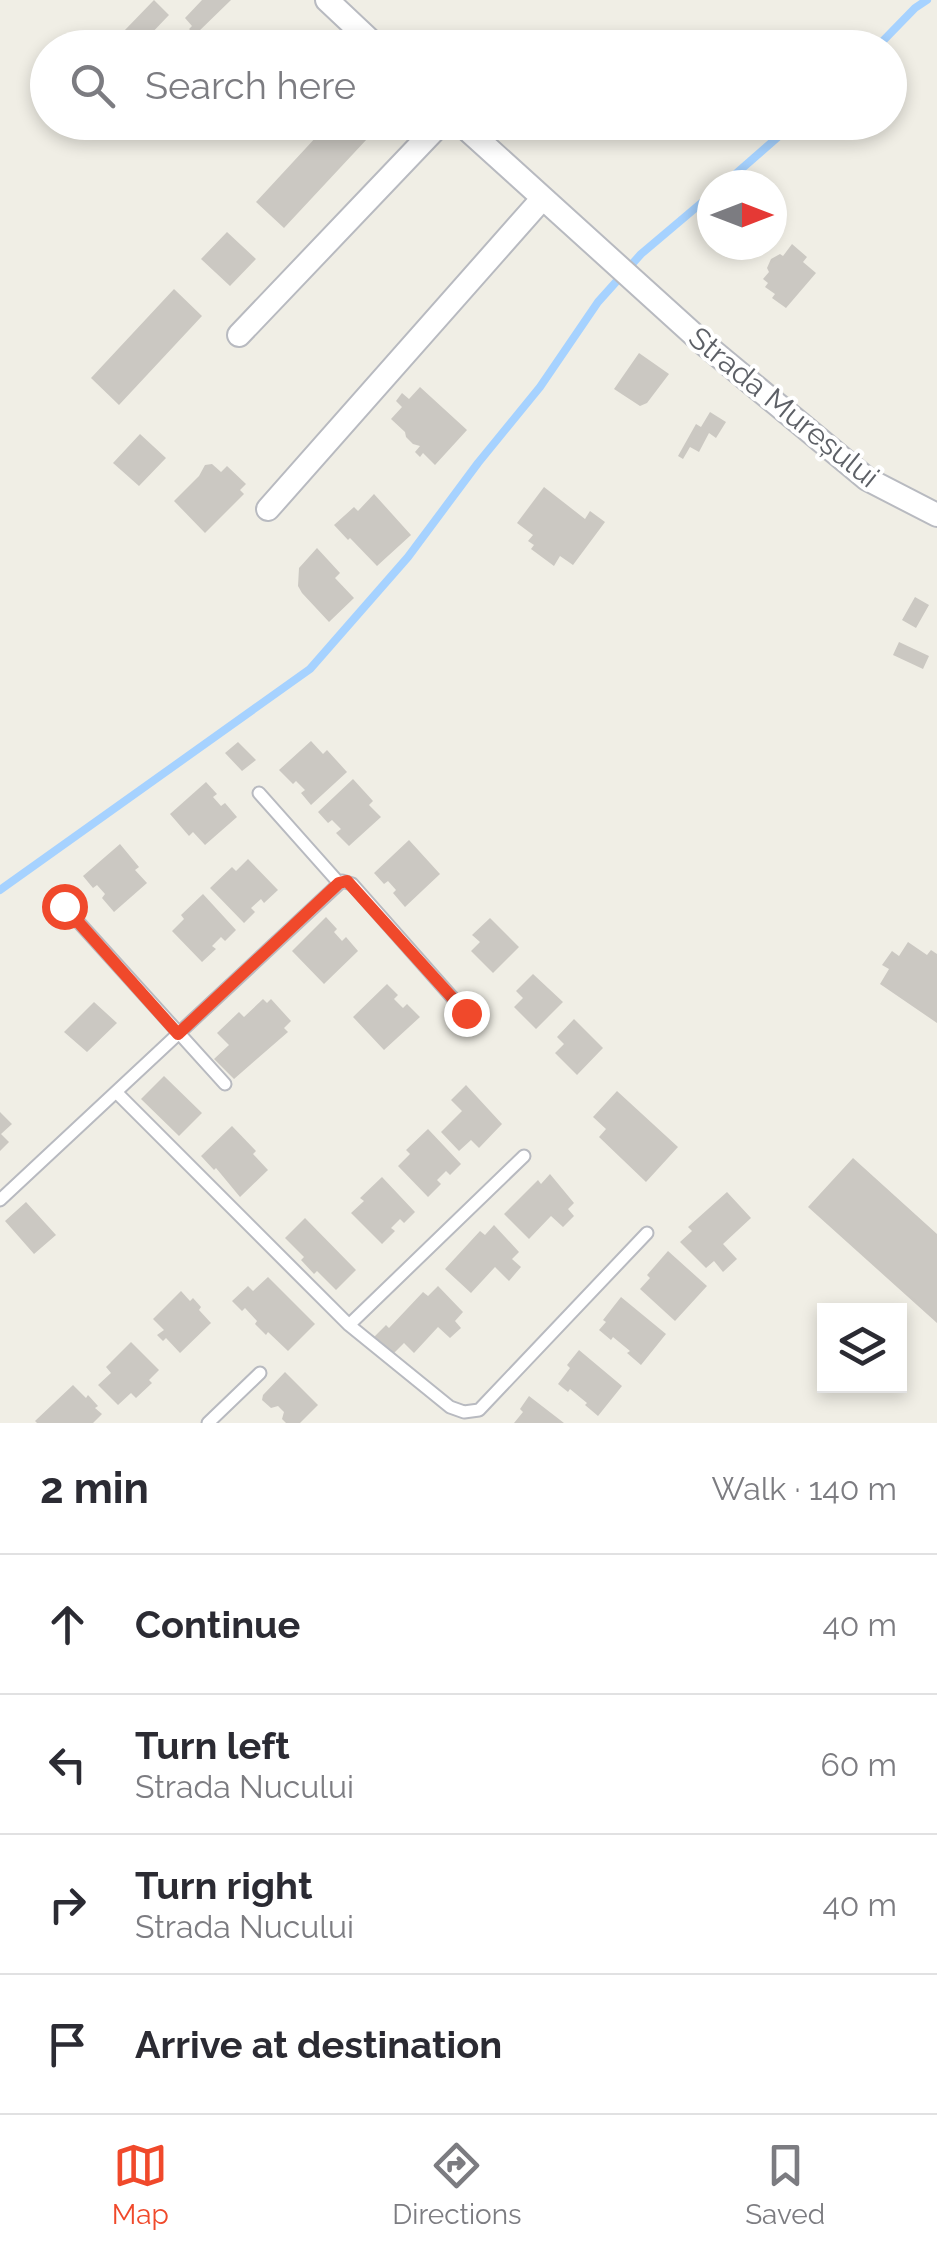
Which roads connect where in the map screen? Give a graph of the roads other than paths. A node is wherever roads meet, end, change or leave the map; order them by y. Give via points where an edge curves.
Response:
1 (327, 0) edge
2 (359, 30) edge
3 (425, 140) edge
4 (477, 140) edge
5 (542, 200) junction
6 (239, 335) dead end
7 (268, 509) dead end
8 (937, 515) edge
9 (259, 793) dead end
10 (339, 883) junction
11 (64, 906) dead end
12 (466, 1013) dead end
13 (178, 1034) junction
14 (225, 1084) dead end
15 (116, 1092) junction
16 (524, 1156) dead end
17 (0, 1200) edge
18 (646, 1232) dead end
19 (349, 1325) junction
20 (260, 1372) dead end
21 (208, 1423) edge

1 - 2 street
3 - 6 street
4 - 5 street
5 - 7 street
5 - 8 street, Strada Mureșului via 867,479
9 - 10 lane
10 - 12 lane via 352,884
10 - 13 lane
11 - 13 lane
13 - 14 lane
13 - 15 lane
15 - 17 lane
15 - 19 lane
16 - 19 lane
18 - 19 lane via 479,1410 450,1406
20 - 21 lane

